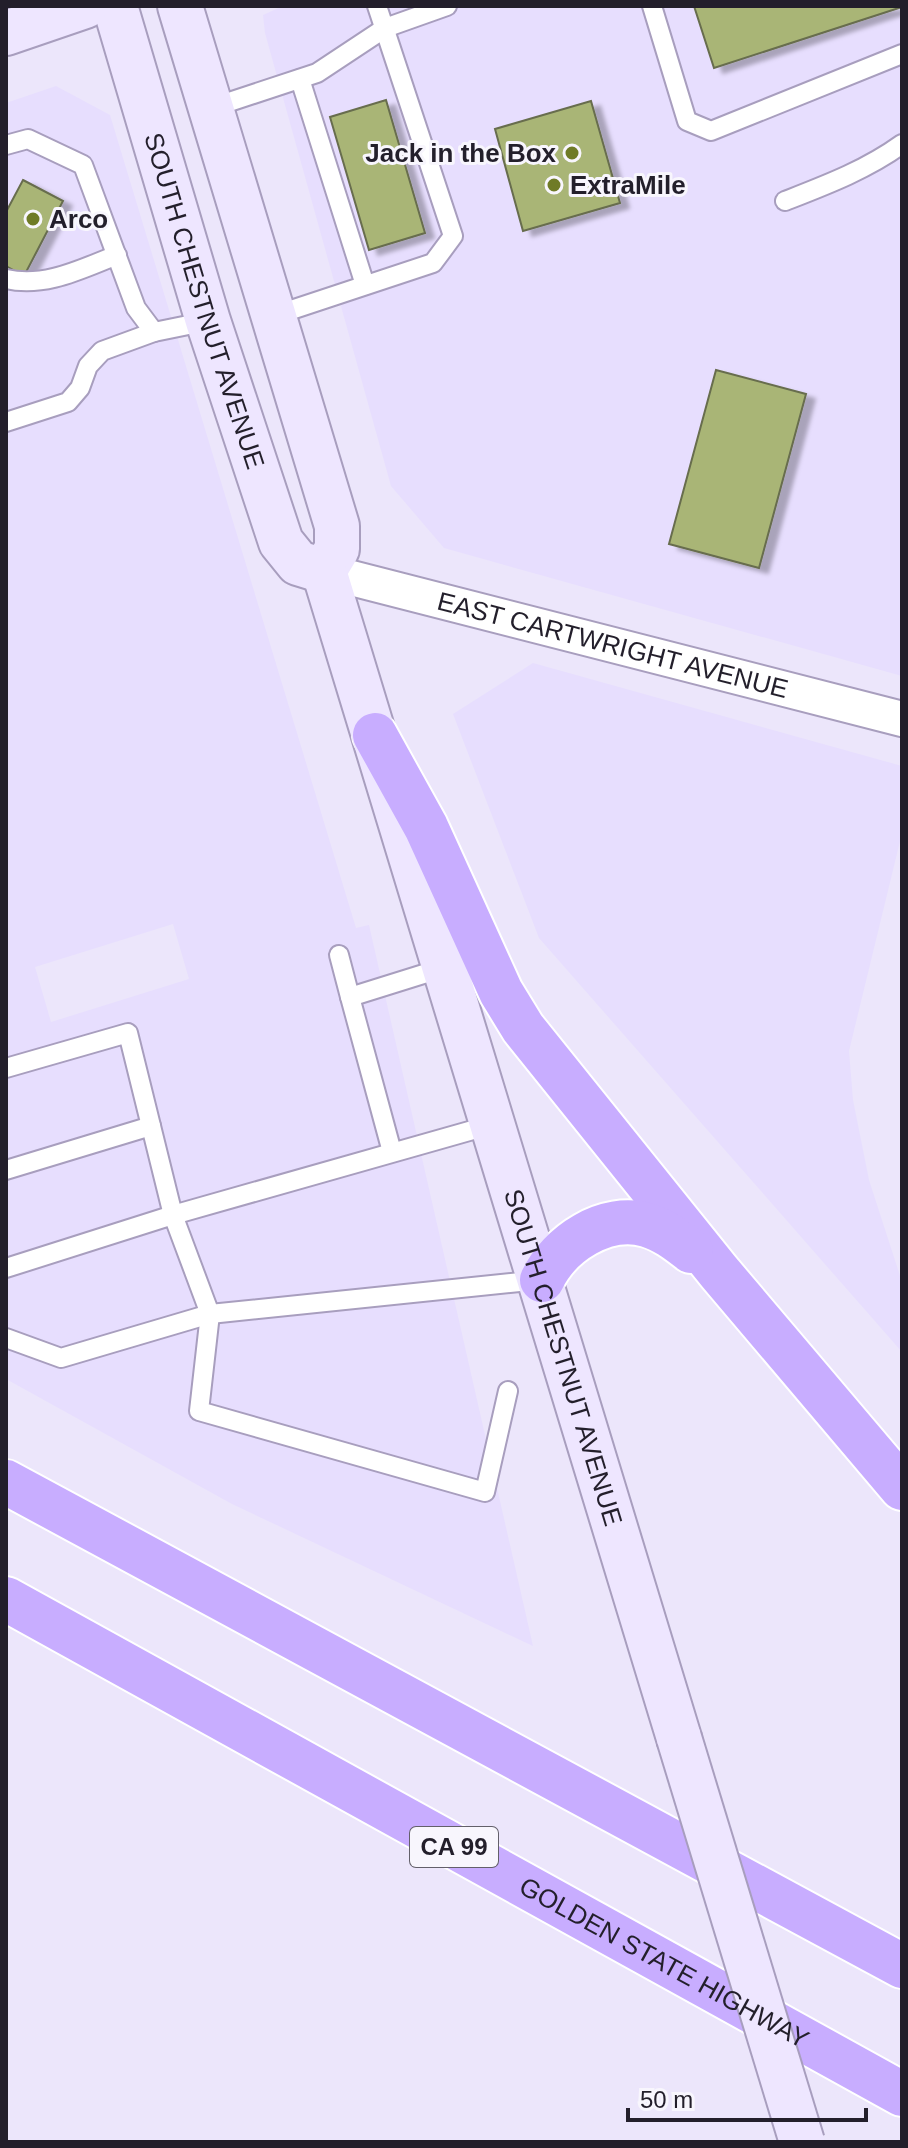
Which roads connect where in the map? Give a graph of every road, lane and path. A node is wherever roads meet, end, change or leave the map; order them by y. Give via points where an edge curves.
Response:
1 (85, 6) edge
2 (115, 6) edge
3 (180, 6) edge
4 (377, 6) edge
5 (447, 6) edge
6 (652, 6) edge
7 (385, 28) junction
8 (6, 33) edge
9 (902, 54) edge
10 (300, 79) junction
11 (211, 108) junction
12 (902, 144) edge
13 (6, 145) edge
14 (785, 201) dead end
15 (117, 255) junction
16 (6, 279) edge
17 (365, 285) junction
18 (273, 316) junction
19 (208, 321) junction
20 (154, 332) junction
21 (6, 422) edge
22 (324, 571) junction
23 (902, 719) edge
24 (375, 735) junction
25 (339, 955) dead end
26 (446, 967) junction
27 (350, 997) junction
28 (6, 1068) edge
29 (495, 1124) junction
30 (151, 1126) junction
31 (392, 1152) junction
32 (6, 1170) edge
33 (173, 1215) junction
34 (6, 1268) edge
35 (719, 1272) junction
36 (542, 1280) junction
37 (210, 1314) junction
38 (6, 1338) edge
39 (508, 1391) dead end
40 (6, 1482) edge
41 (902, 1488) edge
42 (6, 1599) edge
43 (902, 1966) edge
44 (902, 2094) edge
45 (802, 2142) edge

1 - 8 main road
2 - 19 main road, SOUTH CHESTNUT AVENUE
3 - 11 main road
4 - 7 lane
5 - 7 lane
6 - 9 lane via 687,121 711,131
7 - 10 lane
7 - 17 lane via 453,236 433,263
10 - 11 lane
10 - 17 lane
11 - 18 main road
12 - 14 lane via 855,173
13 - 15 lane via 28,139 83,165
15 - 16 lane via 49,280
15 - 20 lane via 136,308
17 - 18 lane
18 - 22 main road via 337,526 337,549
19 - 20 lane
19 - 22 main road, SOUTH CHESTNUT AVENUE via 281,542 298,563
20 - 21 lane via 102,351 68,402
22 - 23 street, EAST CARTWRIGHT AVENUE
22 - 24 main road, SOUTH CHESTNUT AVENUE
24 - 26 main road, SOUTH CHESTNUT AVENUE
24 - 35 highway via 426,827 501,992 523,1028
25 - 27 lane
26 - 27 lane
26 - 29 main road, SOUTH CHESTNUT AVENUE
27 - 31 lane
28 - 30 lane via 128,1033
29 - 31 lane
29 - 36 main road, SOUTH CHESTNUT AVENUE
30 - 32 lane
30 - 33 lane
31 - 33 lane
33 - 34 lane
33 - 37 lane
35 - 36 highway via 672,1237 637,1223 579,1238 552,1259
35 - 41 highway
36 - 37 lane
36 - 45 main road, SOUTH CHESTNUT AVENUE, bridge
37 - 38 lane via 61,1358
37 - 39 lane via 199,1411 485,1492
40 - 43 highway
42 - 44 highway, GOLDEN STATE HIGHWAY / CA 99

